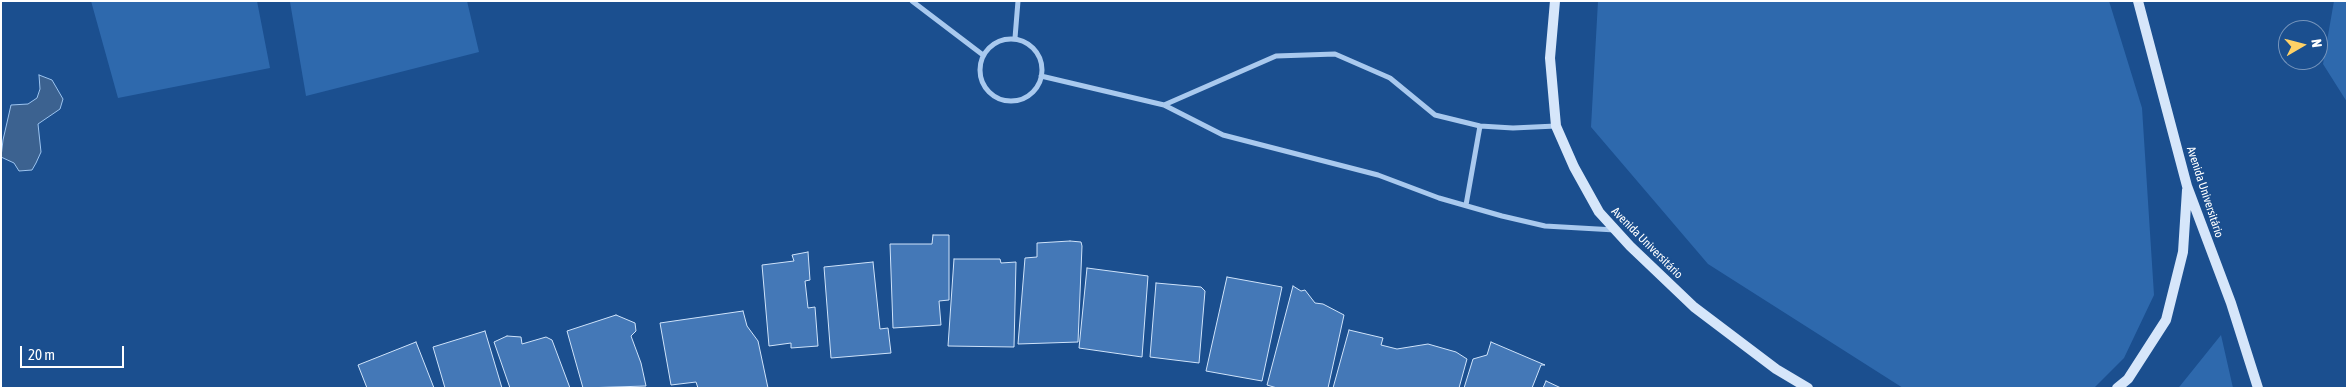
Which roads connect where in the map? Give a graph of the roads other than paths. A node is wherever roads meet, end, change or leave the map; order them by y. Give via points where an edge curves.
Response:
1 (912, 1) edge
2 (1018, 1) edge
3 (1554, 1) edge
4 (2138, 1) edge
5 (1015, 38) junction
6 (983, 56) junction
7 (1041, 76) junction
8 (1164, 105) junction
9 (1480, 126) junction
10 (1556, 126) junction
11 (2187, 186) junction
12 (1466, 205) junction
13 (1615, 230) junction
14 (1808, 388) edge
15 (2118, 388) edge
16 (2258, 388) edge

1 - 6 street
2 - 5 street
3 - 10 main road, Avenida Universitário via 1550,58
4 - 11 main road, Avenida Universitário
5 - 6 street via 996,42
5 - 7 street via 1029,44 1038,54 1043,68
6 - 7 street via 980,74 988,92 1005,102 1032,94
7 - 8 street
8 - 9 street via 1276,56 1335,54 1390,78 1435,115
8 - 12 street via 1223,135 1378,175
9 - 10 street
9 - 12 street
10 - 13 main road, Avenida Universitário via 1599,212
11 - 15 main road via 2183,252 2166,320 2128,379
11 - 16 main road, Avenida Universitário via 2231,303
12 - 13 street via 1545,226
13 - 14 main road, Avenida Universitário via 1694,307 1776,369

